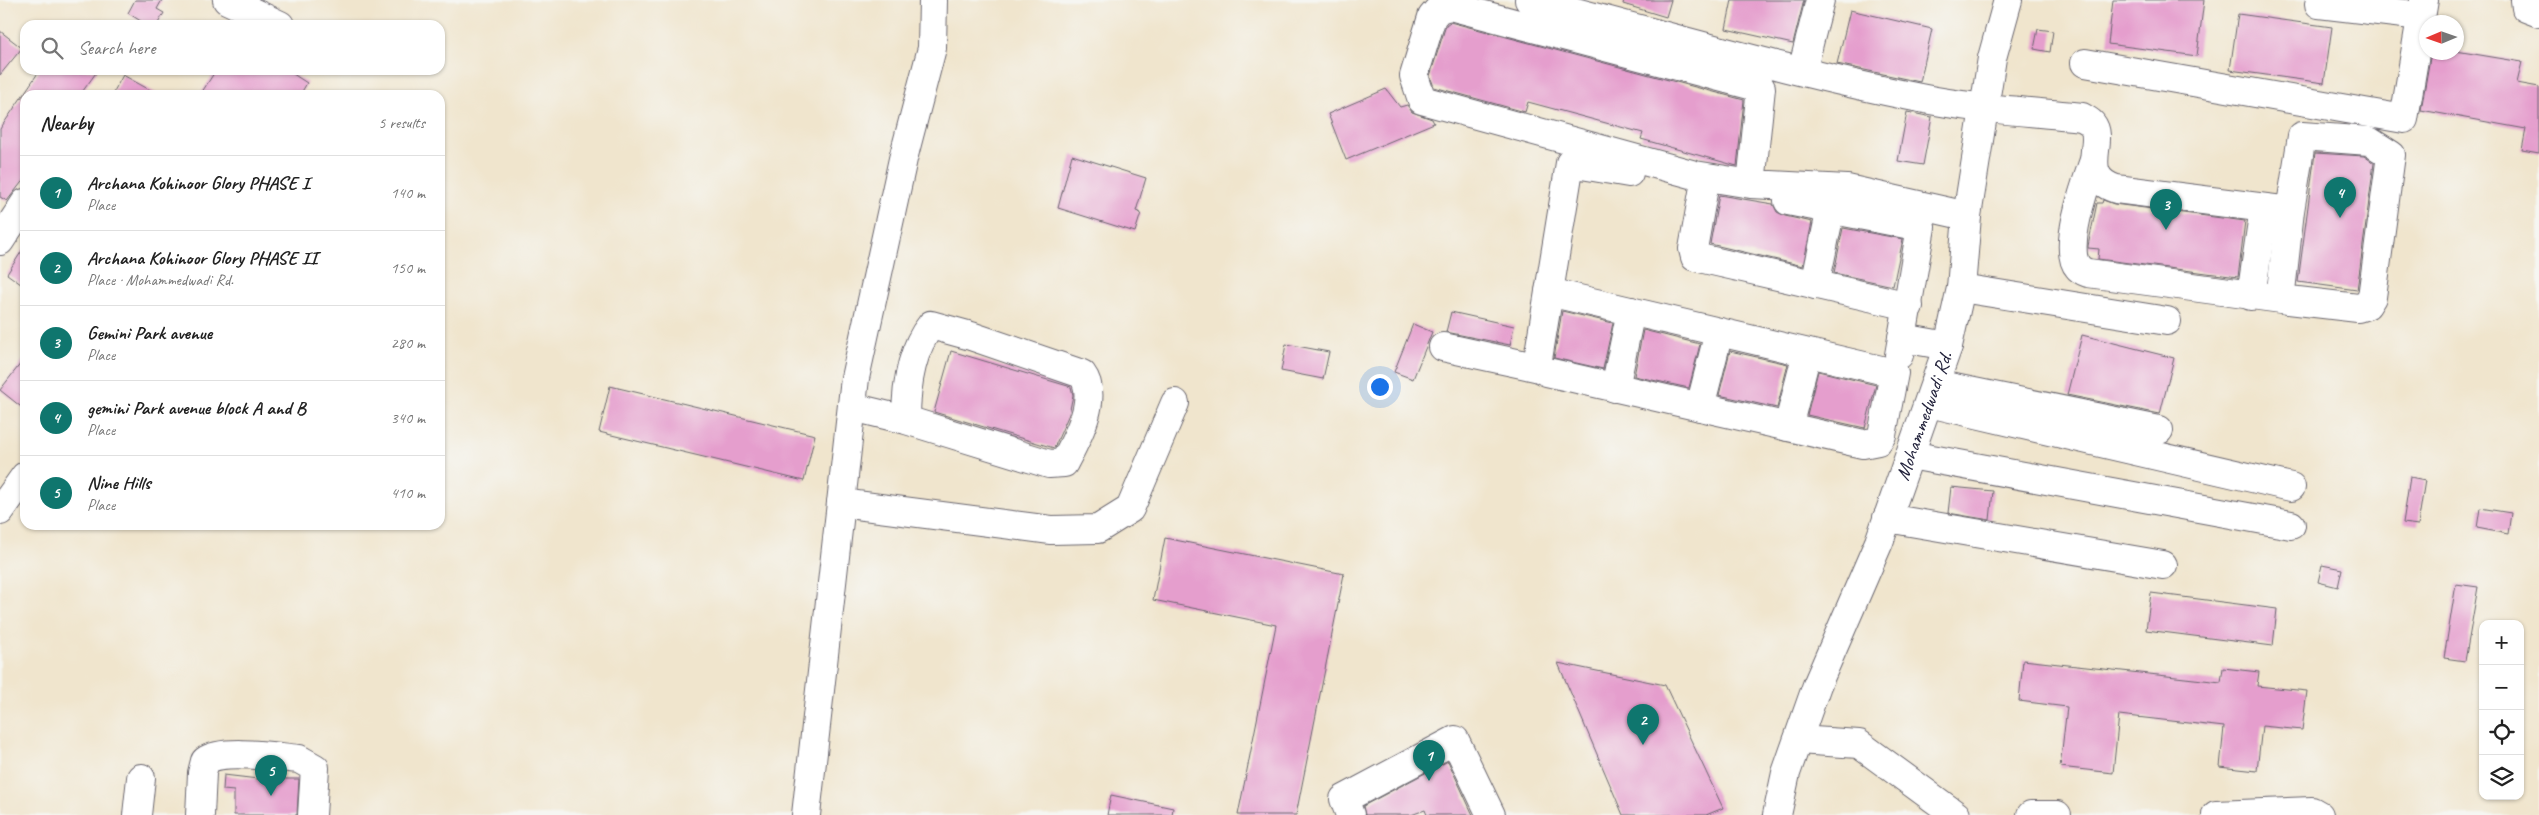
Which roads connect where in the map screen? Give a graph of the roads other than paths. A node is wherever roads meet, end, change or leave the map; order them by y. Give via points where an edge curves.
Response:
1 (227, 0) edge
2 (933, 0) edge
3 (1529, 0) edge
4 (1820, 0) edge
5 (2008, 0) edge
6 (2525, 0) edge
7 (2312, 1) edge
8 (2422, 8) edge
9 (2539, 13) edge
10 (269, 20) edge
11 (2085, 63) dead end
12 (1802, 71) junction
13 (1985, 108) junction
14 (2093, 163) junction
15 (1751, 184) junction
16 (1704, 187) junction
17 (1831, 208) junction
18 (2264, 208) junction
19 (20, 211) edge
20 (2290, 211) junction
21 (1968, 216) junction
22 (0, 241) edge
23 (1816, 285) junction
24 (1961, 288) junction
25 (1549, 292) junction
26 (2251, 296) junction
27 (2289, 300) junction
28 (1901, 304) junction
29 (1631, 312) junction
30 (2167, 321) dead end
31 (1719, 332) junction
32 (1902, 338) junction
33 (1948, 346) junction
34 (1443, 347) dead end
35 (1807, 353) junction
36 (1540, 368) junction
37 (1886, 371) junction
38 (1615, 388) junction
39 (1932, 394) junction
40 (1175, 403) dead end
41 (852, 407) junction
42 (1700, 407) junction
43 (906, 420) junction
44 (1788, 427) junction
45 (2159, 430) dead end
46 (1910, 455) junction
47 (20, 483) edge
48 (2291, 487) dead end
49 (841, 503) junction
50 (0, 511) edge
51 (1887, 518) junction
52 (2292, 525) dead end
53 (2163, 565) dead end
54 (1798, 740) junction
55 (141, 778) dead end
56 (137, 815) edge
57 (200, 815) edge
58 (312, 815) edge
59 (806, 815) edge
60 (1350, 815) edge
61 (1491, 815) edge
62 (1777, 815) edge
63 (1956, 815) edge
64 (2031, 815) edge
65 (2057, 815) edge
66 (2216, 815) edge
67 (2319, 815) edge

1 - 10 street
2 - 41 street via 932,48 901,169 855,378
3 - 12 street
4 - 12 street
5 - 13 street, Mohammedwadi Rd. via 1992,58
6 - 9 street via 2526,8
7 - 8 street
8 - 11 street via 2404,119
12 - 13 street via 1920,98
13 - 14 street via 2082,117 2092,124 2096,133
13 - 21 street, Mohammedwadi Rd.
14 - 18 street via 2100,179 2116,189
14 - 26 street via 2081,198 2072,252 2077,267 2088,273
15 - 15 street via 1695,175 1422,100 1414,76 1432,17 1439,9 1450,6 1761,88
15 - 21 street via 1847,189
16 - 17 street
16 - 23 street via 1693,249 1695,257
16 - 25 street via 1570,163
17 - 23 street
17 - 28 street via 1921,227
18 - 20 street
18 - 26 street
19 - 22 street
20 - 27 street via 2281,291
20 - 27 street via 2302,136 2369,141 2391,155 2372,298 2367,305 2358,308
21 - 24 street, Mohammedwadi Rd.
23 - 28 street
24 - 30 street
24 - 33 street, Mohammedwadi Rd.
25 - 29 street
25 - 36 street via 1538,359
26 - 27 street
28 - 32 street
28 - 37 street
29 - 31 street
29 - 38 street
31 - 35 street
31 - 42 street
32 - 33 street
32 - 37 street
33 - 39 street, Mohammedwadi Rd.
34 - 36 street
35 - 37 street
35 - 44 street
36 - 38 street
37 - 44 street via 1882,434 1878,441 1863,444
38 - 42 street
39 - 45 street
39 - 46 street, Mohammedwadi Rd.
39 - 48 street
40 - 49 street via 1130,509 1098,530 1051,530
41 - 43 street
41 - 49 street
42 - 44 street
43 - 43 street via 1049,464 1064,463 1076,440 1090,394 1088,382 1082,374 930,325 920,338 906,397
46 - 51 street, Mohammedwadi Rd.
46 - 52 street
47 - 50 street
49 - 59 street
51 - 53 street
51 - 54 street, Mohammedwadi Rd. via 1817,684
54 - 62 street, Mohammedwadi Rd. via 1786,773
54 - 63 street via 1859,744
55 - 56 street
57 - 58 street via 202,774 205,761 211,756 300,758 308,762 316,768
60 - 61 street via 1344,799 1455,740
64 - 65 street
66 - 67 street via 2312,811

